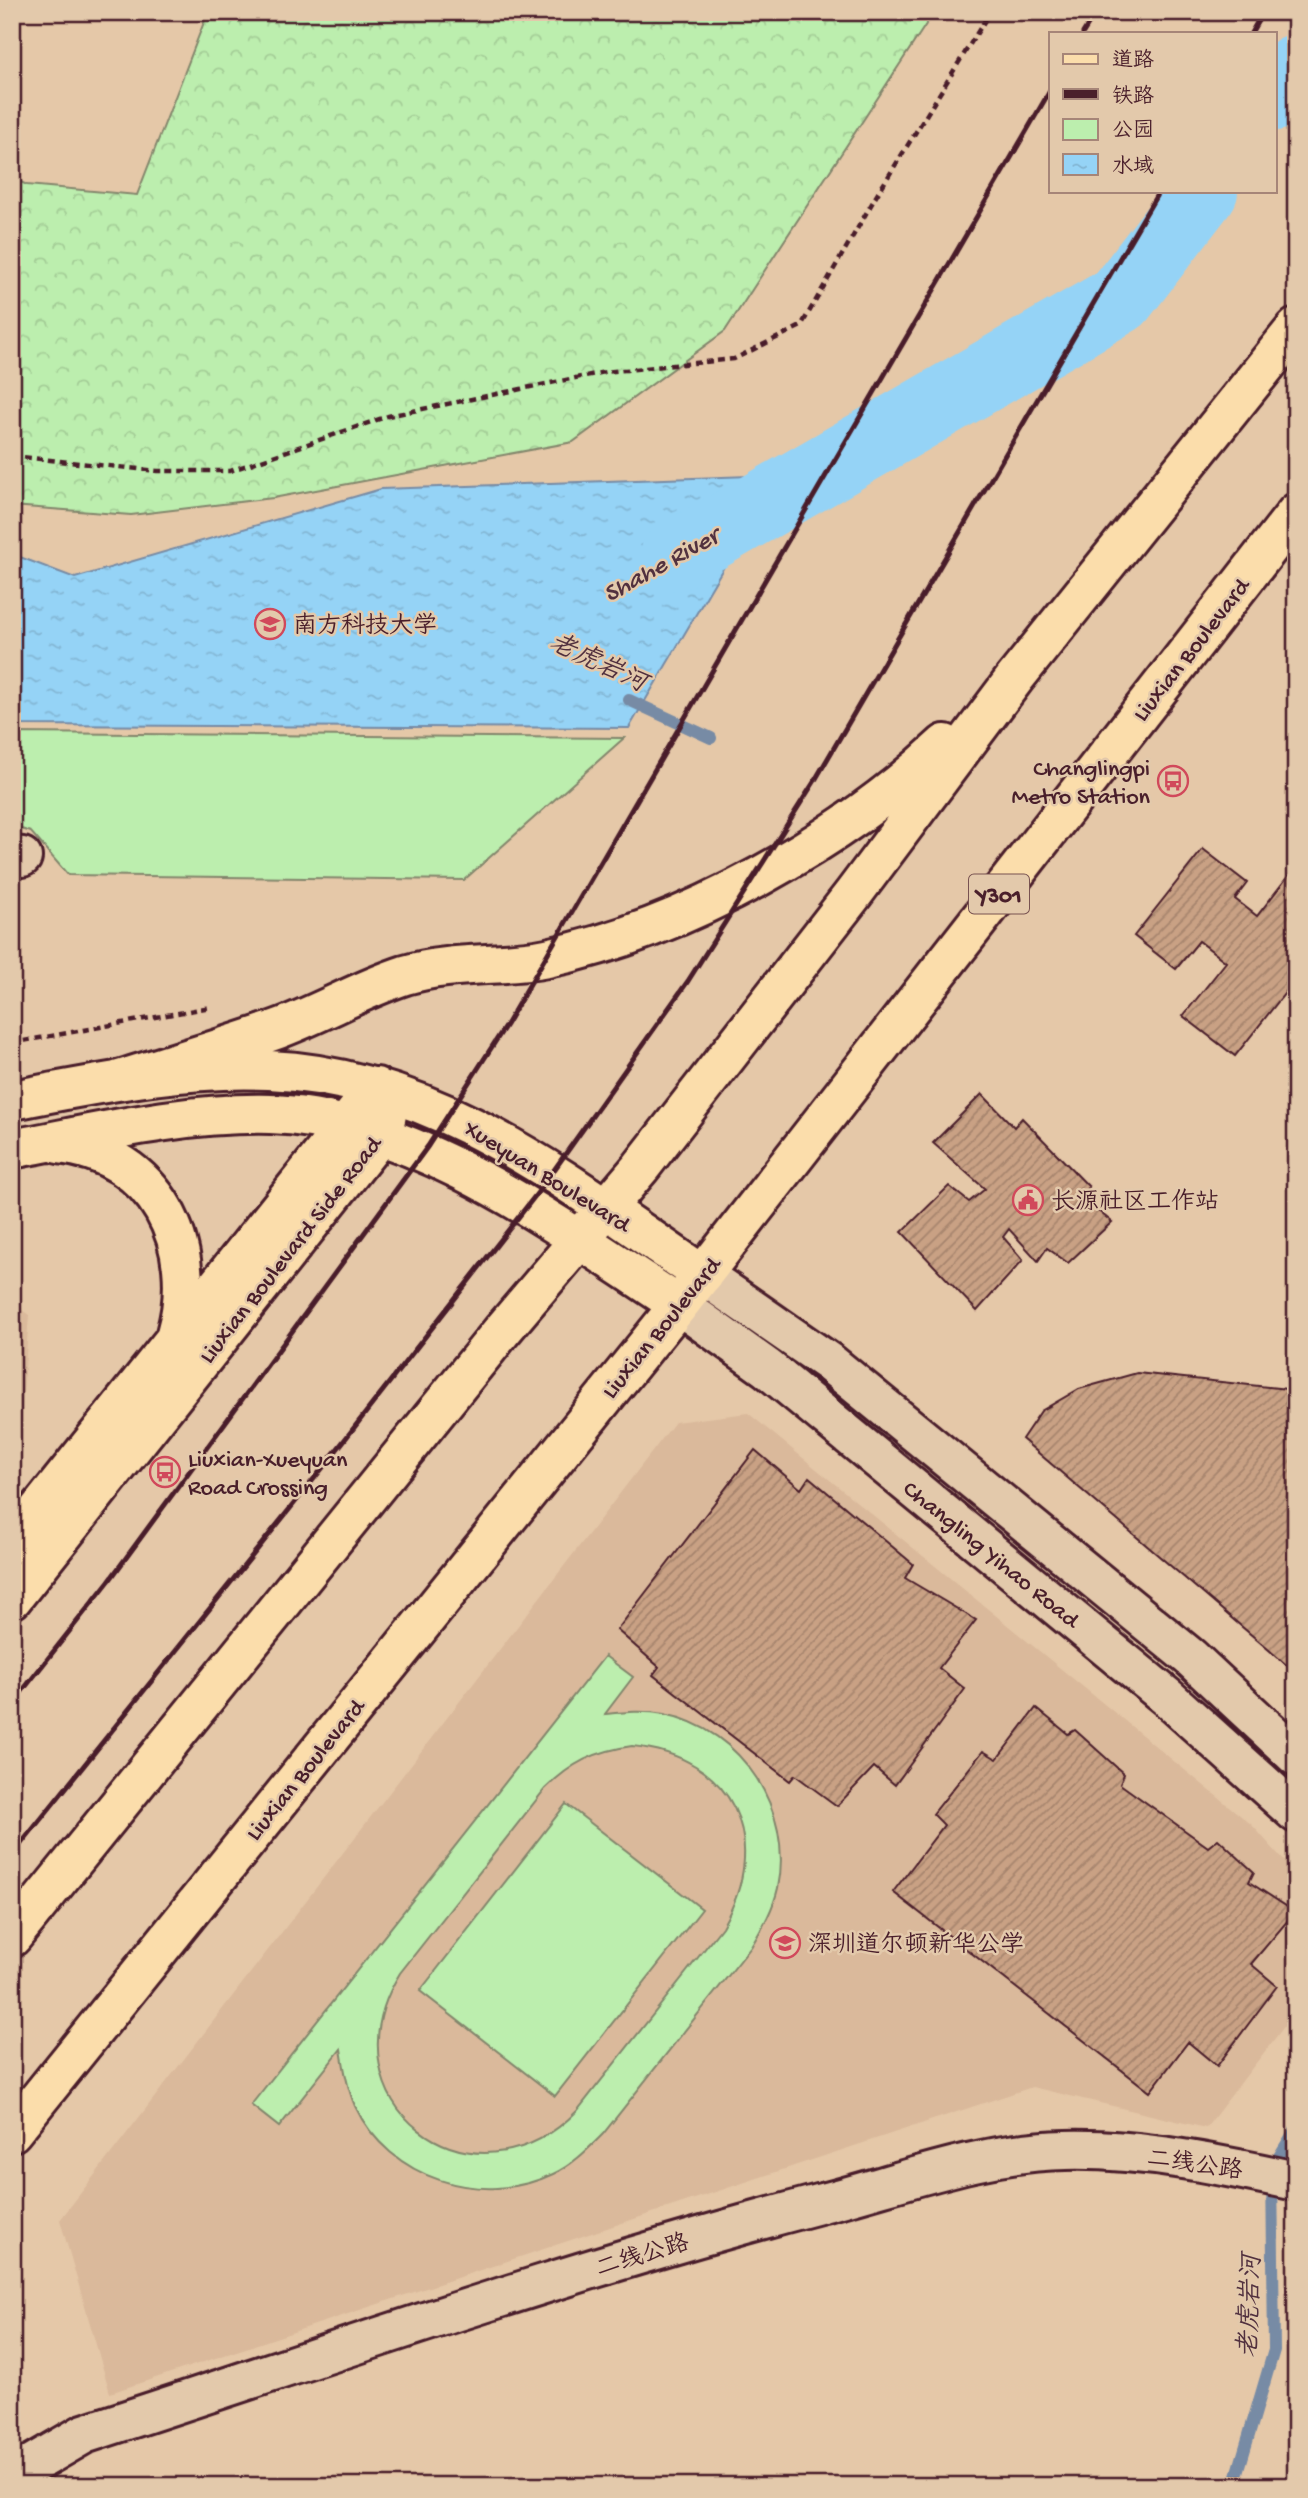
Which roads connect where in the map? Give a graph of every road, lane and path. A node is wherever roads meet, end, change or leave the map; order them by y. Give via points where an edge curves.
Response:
1 (990, 12) edge
2 (1296, 328) edge
3 (12, 456) edge
4 (1296, 513) edge
5 (1015, 678) junction
6 (214, 1007) dead end
7 (12, 1043) edge
8 (116, 1081) junction
9 (376, 1087) junction
10 (12, 1100) edge
11 (361, 1132) junction
12 (24, 1147) edge
13 (605, 1209) junction
14 (579, 1240) junction
15 (703, 1275) junction
16 (679, 1306) junction
17 (176, 1338) junction
18 (12, 1543) edge
19 (12, 1599) edge
20 (1296, 1756) edge
21 (1296, 1813) edge
22 (12, 1937) edge
23 (12, 2132) edge
24 (1296, 2181) edge
25 (12, 2476) edge

1 - 3 path via 801,326 734,359 605,372 388,416 230,471 157,471
2 - 5 main road
4 - 15 main road, Liuxian Boulevard / Y301
5 - 8 main road via 875,804 743,884 662,921 591,947 544,958 429,970 276,1029
5 - 13 main road via 854,894
6 - 7 path
8 - 9 main road, Xueyuan Boulevard via 204,1071 268,1070 314,1073
8 - 10 main road, Xueyuan Boulevard
9 - 11 main road, Liuxian Boulevard Side Road
9 - 13 main road, Xueyuan Boulevard via 484,1131
11 - 12 main road, Xueyuan Boulevard via 271,1114 224,1116
11 - 14 main road, Xueyuan Boulevard via 478,1180
11 - 17 main road, Liuxian Boulevard Side Road
11 - 19 main road, Liuxian Boulevard Side Road
12 - 17 main road via 78,1146 99,1152 121,1164 153,1194 177,1238 183,1265 185,1290
13 - 14 main road
13 - 15 main road, Xueyuan Boulevard
14 - 16 main road, Xueyuan Boulevard
14 - 22 main road
15 - 16 main road, Liuxian Boulevard / Y301
15 - 20 street, Changling Yihao Road via 830,1363 1190,1657
16 - 21 street, Changling Yihao Road via 767,1368 1167,1697
16 - 23 main road, Liuxian Boulevard
17 - 18 main road, Liuxian Boulevard Side Road
24 - 25 street, 二线公路 via 1119,2152 1064,2150 1001,2157 628,2258 84,2434

